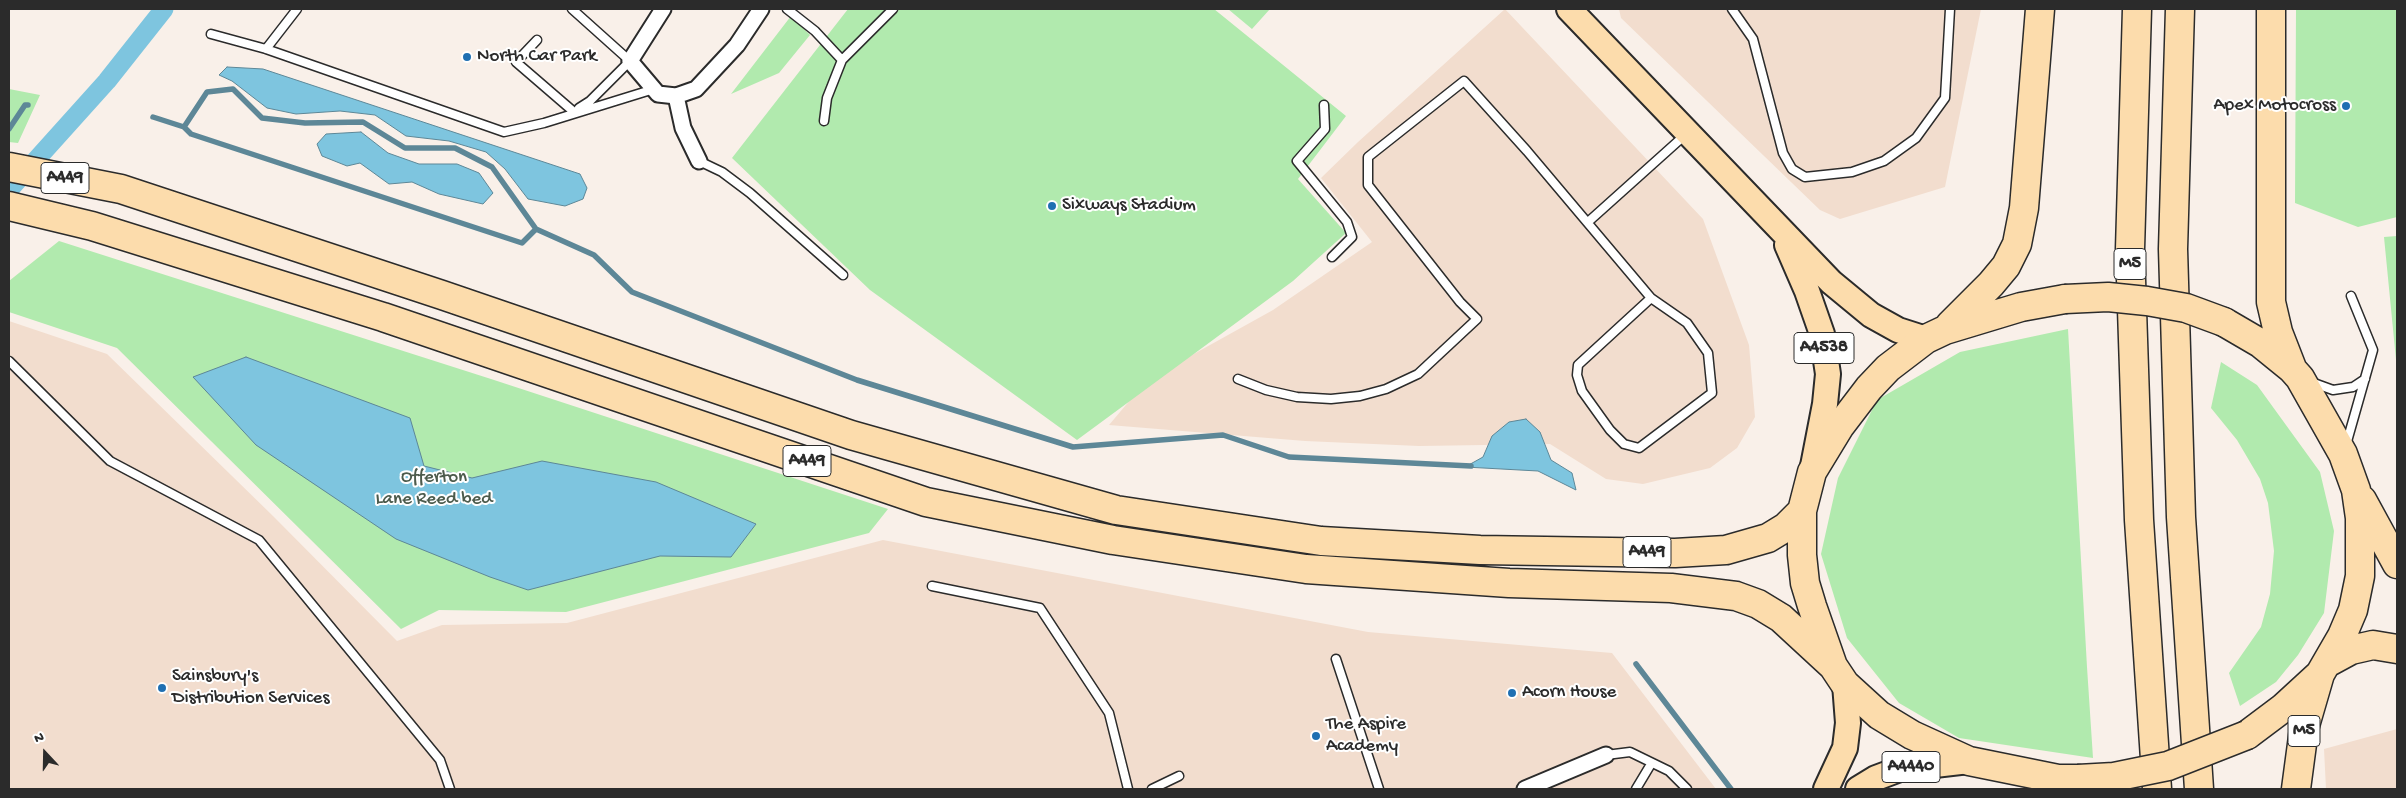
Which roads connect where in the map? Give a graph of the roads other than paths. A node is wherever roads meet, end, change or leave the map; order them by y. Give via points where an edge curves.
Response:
1 (297, 9) edge
2 (572, 9) edge
3 (663, 9) edge
4 (761, 9) edge
5 (787, 9) edge
6 (893, 9) edge
7 (1732, 9) edge
8 (1950, 9) edge
9 (2040, 9) edge
10 (2137, 9) edge
11 (2180, 9) edge
12 (2270, 9) edge
13 (1574, 10) edge
14 (211, 34) dead end
15 (537, 40) dead end
16 (266, 48) junction
17 (842, 60) junction
18 (630, 61) junction
19 (654, 89) junction
20 (676, 96) junction
21 (1324, 105) dead end
22 (574, 112) junction
23 (824, 121) dead end
24 (1688, 132) junction
25 (698, 161) joint
26 (9, 167) edge
27 (9, 206) edge
28 (1588, 222) junction
29 (1780, 230) junction
30 (1332, 257) dead end
31 (843, 274) dead end
32 (2351, 296) dead end
33 (1650, 298) junction
34 (1936, 334) junction
35 (9, 361) edge
36 (2296, 374) junction
37 (1238, 379) dead end
38 (2365, 379) junction
39 (2343, 454) junction
40 (1812, 472) junction
41 (2356, 490) junction
42 (1802, 511) junction
43 (2397, 564) edge
44 (932, 586) dead end
45 (2397, 649) edge
46 (1336, 659) dead end
47 (2323, 669) junction
48 (1839, 675) junction
49 (1606, 754) joint
50 (1651, 764) junction
51 (1978, 764) junction
52 (1179, 776) dead end
53 (450, 789) edge
54 (1128, 789) edge
55 (1152, 789) edge
56 (1379, 789) edge
57 (1525, 789) edge
58 (1636, 789) edge
59 (1687, 789) edge
60 (1826, 789) edge
61 (1858, 789) edge
62 (2014, 789) edge
63 (2157, 789) edge
64 (2199, 789) edge
65 (2296, 789) edge

1 - 16 lane
2 - 18 lane
3 - 18 street
4 - 20 street via 737,45 696,89
5 - 17 lane
6 - 17 lane
7 - 8 lane via 1754,40 1783,153 1792,169 1805,177 1852,172 1876,164 1916,138 1945,98
9 - 34 highway via 2024,208 2017,244 2006,266 1991,284
10 - 63 highway, M5 via 2130,249 2139,520
11 - 64 highway, M5 via 2173,249 2181,517
12 - 36 highway via 2271,302 2278,332
13 - 24 main road, A4538
14 - 16 lane
15 - 22 lane via 516,62
16 - 22 lane via 504,132
17 - 23 lane via 827,98
18 - 19 street
18 - 22 lane via 590,101
19 - 20 street via 658,94
19 - 22 lane
20 - 25 street via 683,128
21 - 30 lane via 1325,129 1297,161 1347,222 1352,237
24 - 28 lane
24 - 29 main road, A4538
25 - 31 lane via 722,172 750,193
26 - 42 highway, A449 via 121,189 851,435 1116,510 1321,541 1480,550 1675,553 1726,550 1768,538 1786,527
27 - 48 highway, A449 via 92,226 383,317 926,502 1113,540 1306,569 1509,583 1671,588 1736,596 1781,618
28 - 33 lane
28 - 37 lane via 1464,81 1368,157 1368,185 1477,319 1418,374 1386,389 1360,396 1331,399 1298,397
29 - 34 main road, A4538 via 1830,282 1871,316 1898,330
29 - 40 main road, A4538 via 1822,334 1828,374
32 - 38 lane via 2373,350
33 - 33 lane via 1687,324 1708,354 1712,393 1639,448 1624,444 1610,430 1582,391 1577,375 1578,365
34 - 36 highway, bridge via 2022,307 2065,300 2108,298 2147,301 2186,308 2224,322 2260,343
34 - 40 highway via 1888,368 1868,388
35 - 53 lane via 110,461 260,540 440,760
36 - 38 lane via 2333,390 2353,388
36 - 39 highway
38 - 39 lane
39 - 41 highway
40 - 42 highway
41 - 43 highway
41 - 47 highway via 2362,547 2360,576 2353,610
42 - 48 highway via 1806,583 1819,631
44 - 54 lane via 1040,608 1109,713
45 - 47 highway via 2374,645 2351,650
46 - 56 lane
47 - 51 highway, bridge via 2283,708 2247,735 2168,766 2114,777 2058,779
47 - 65 highway, M5 via 2304,729
48 - 51 highway via 1887,720 1912,735
48 - 60 main road via 1848,724 1845,748
49 - 50 lane via 1630,752
49 - 57 street
50 - 58 lane
50 - 59 lane via 1669,770
51 - 61 main road, A4440 via 1900,769
51 - 62 highway
52 - 55 lane

